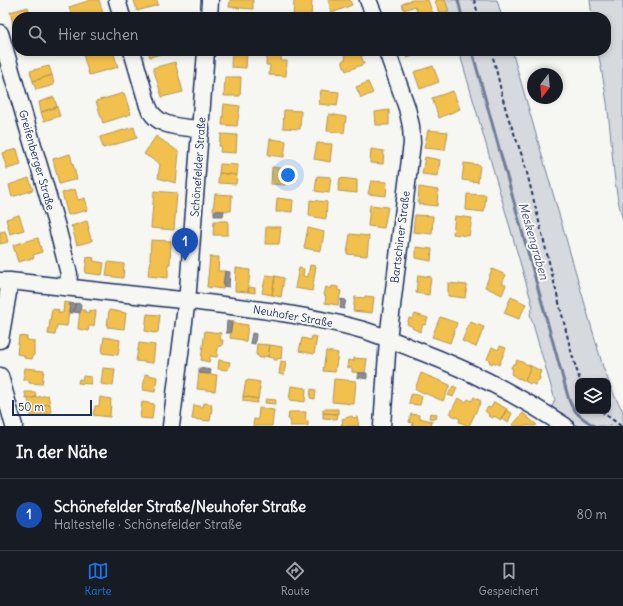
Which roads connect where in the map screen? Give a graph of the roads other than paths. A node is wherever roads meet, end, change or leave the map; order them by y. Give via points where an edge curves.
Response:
1 (117, 0) edge
2 (210, 0) edge
3 (368, 0) edge
4 (121, 12) edge
5 (209, 12) edge
6 (372, 12) edge
7 (0, 33) edge
8 (134, 56) edge
9 (206, 56) edge
10 (389, 56) edge
11 (201, 129) junction
12 (5, 281) edge
13 (68, 287) junction
14 (187, 301) junction
15 (388, 339) junction
16 (0, 340) edge
17 (0, 376) edge
18 (14, 426) edge
19 (171, 426) edge
20 (382, 426) edge
21 (565, 426) edge

1 - 4 street
2 - 5 street
3 - 6 street
7 - 13 street, Greifenberger Straße via 65,256 69,274
8 - 11 street via 150,111 160,121 175,127
9 - 11 street, Schönefelder Straße
10 - 15 street, Bartschiner Straße via 407,108 412,143
11 - 14 street, Schönefelder Straße
12 - 13 street, Neuhofer Straße
12 - 16 street
13 - 14 street, Neuhofer Straße
14 - 15 street, Neuhofer Straße via 304,316 364,330
14 - 19 street, Schönefelder Straße
15 - 20 street, Bartschiner Straße
15 - 21 street, Neuhofer Straße via 464,370
17 - 18 street

